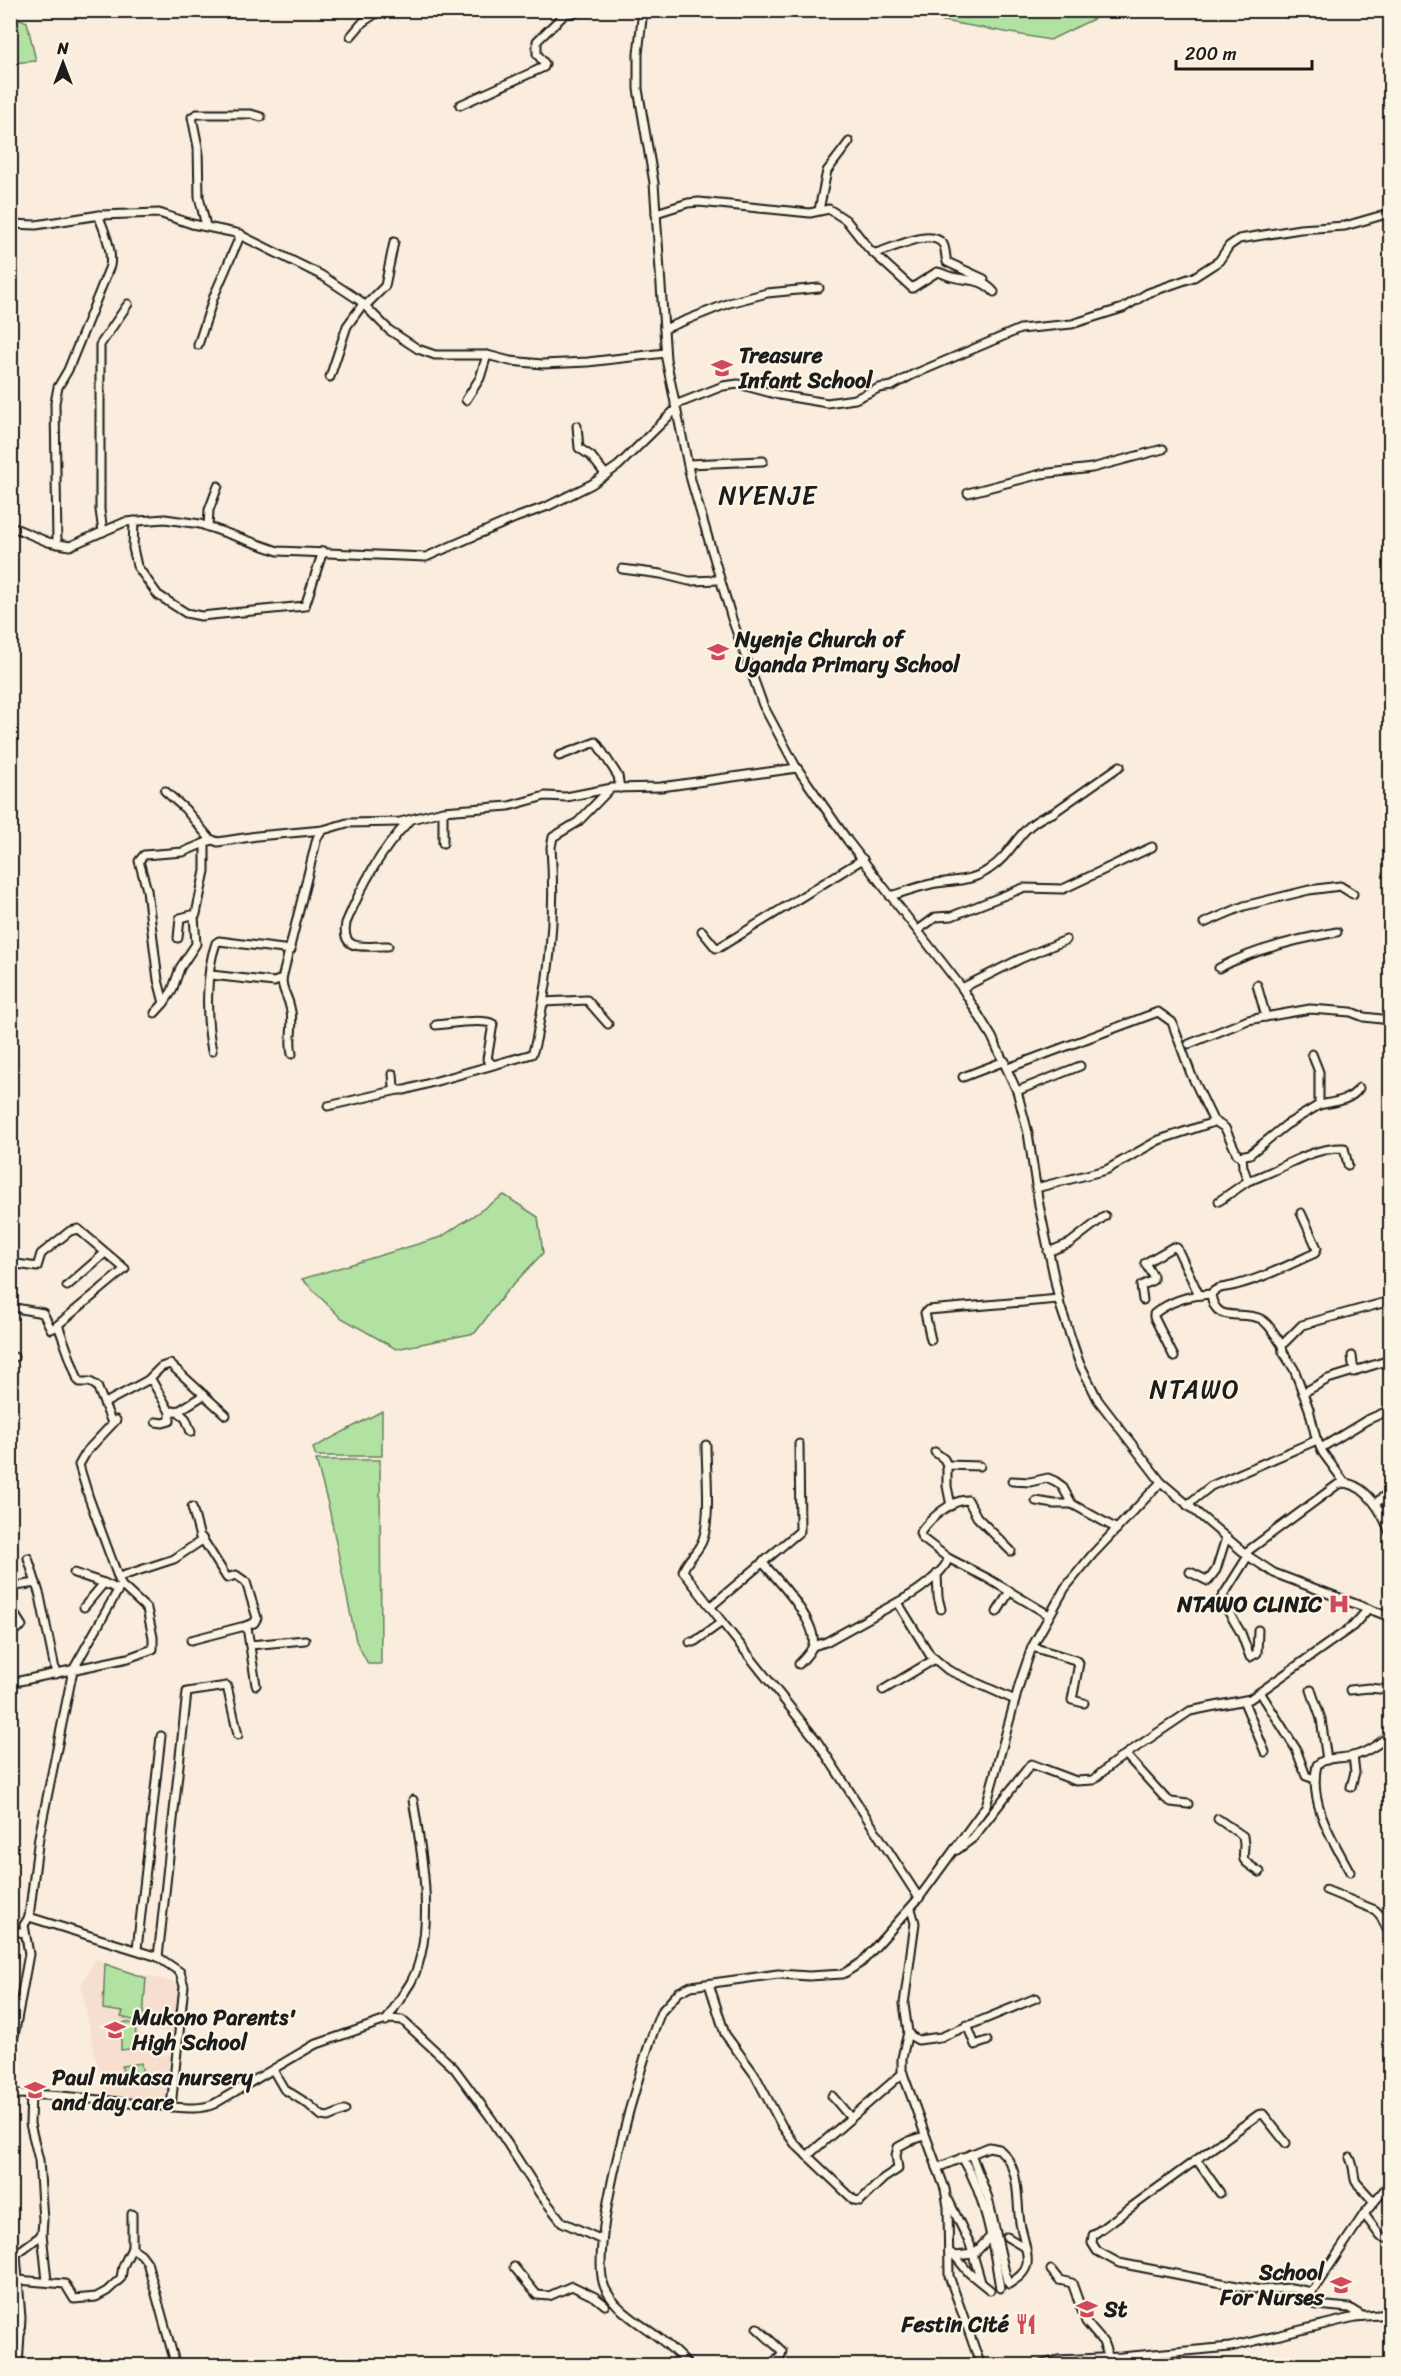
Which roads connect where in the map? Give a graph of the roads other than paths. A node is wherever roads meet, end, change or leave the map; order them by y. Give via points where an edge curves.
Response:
1 (381, 10) edge
2 (557, 10) edge
3 (589, 10) edge
4 (643, 10) edge
5 (565, 14) junction
6 (351, 36) dead end
7 (460, 105) dead end
8 (261, 117) dead end
9 (849, 142) dead end
10 (819, 210) junction
11 (656, 213) junction
12 (1390, 213) edge
13 (98, 215) junction
14 (10, 224) edge
15 (206, 226) junction
16 (241, 234) junction
17 (394, 242) dead end
18 (875, 253) junction
19 (819, 288) dead end
20 (128, 304) dead end
21 (364, 305) junction
22 (664, 329) junction
23 (198, 345) dead end
24 (665, 353) junction
25 (487, 355) junction
26 (330, 377) dead end
27 (466, 400) dead end
28 (675, 407) junction
29 (577, 426) dead end
30 (1163, 449) dead end
31 (763, 461) dead end
32 (688, 464) junction
33 (606, 475) junction
34 (218, 486) dead end
35 (968, 493) dead end
36 (134, 521) junction
37 (10, 526) edge
38 (208, 527) junction
39 (103, 532) junction
40 (57, 544) junction
41 (323, 551) junction
42 (622, 569) dead end
43 (720, 580) junction
44 (559, 756) dead end
45 (1120, 766) dead end
46 (797, 768) junction
47 (620, 788) junction
48 (610, 789) junction
49 (165, 791) dead end
50 (443, 811) junction
51 (411, 819) junction
52 (323, 830) junction
53 (208, 842) junction
54 (443, 843) dead end
55 (1152, 847) dead end
56 (863, 859) junction
57 (1353, 894) dead end
58 (890, 896) junction
59 (194, 916) junction
60 (1204, 923) dead end
61 (918, 930) junction
62 (702, 931) dead end
63 (1337, 932) dead end
64 (178, 938) dead end
65 (1066, 940) dead end
66 (388, 946) dead end
67 (291, 950) junction
68 (1219, 968) dead end
69 (211, 975) junction
70 (282, 980) junction
71 (1257, 985) dead end
72 (962, 988) junction
73 (543, 1002) junction
74 (164, 1003) junction
75 (155, 1013) dead end
76 (1266, 1017) junction
77 (1390, 1020) edge
78 (608, 1024) dead end
79 (436, 1025) dead end
80 (1189, 1044) dead end
81 (212, 1051) dead end
82 (292, 1054) dead end
83 (1311, 1054) dead end
84 (492, 1064) junction
85 (1007, 1065) junction
86 (1080, 1066) dead end
87 (393, 1074) dead end
88 (963, 1077) dead end
89 (1359, 1088) dead end
90 (398, 1090) junction
91 (1017, 1091) junction
92 (1319, 1105) junction
93 (328, 1106) dead end
94 (1214, 1122) junction
95 (1242, 1156) junction
96 (1348, 1165) dead end
97 (1248, 1181) junction
98 (1036, 1188) junction
99 (1219, 1201) dead end
100 (1301, 1213) dead end
101 (1105, 1216) dead end
102 (1048, 1252) junction
103 (105, 1253) junction
104 (10, 1263) edge
105 (68, 1286) dead end
106 (1211, 1294) junction
107 (1199, 1295) junction
108 (1059, 1299) junction
109 (1143, 1299) dead end
110 (1390, 1301) edge
111 (10, 1307) edge
112 (58, 1325) junction
113 (931, 1340) dead end
114 (1282, 1345) junction
115 (1352, 1356) dead end
116 (1174, 1357) dead end
117 (1390, 1360) edge
118 (1354, 1372) junction
119 (148, 1380) junction
120 (1303, 1393) junction
121 (204, 1395) junction
122 (105, 1403) junction
123 (1390, 1410) edge
124 (174, 1411) junction
125 (225, 1415) dead end
126 (156, 1422) dead end
127 (191, 1432) dead end
128 (798, 1444) dead end
129 (1319, 1444) junction
130 (706, 1445) dead end
131 (935, 1452) dead end
132 (946, 1465) junction
133 (980, 1466) dead end
134 (1012, 1481) dead end
135 (1161, 1482) junction
136 (1345, 1483) junction
137 (1390, 1491) edge
138 (1036, 1501) dead end
139 (1072, 1504) junction
140 (1375, 1504) junction
141 (1187, 1505) junction
142 (951, 1506) junction
143 (192, 1507) dead end
144 (1117, 1529) junction
145 (1390, 1533) edge
146 (202, 1538) junction
147 (1226, 1538) junction
148 (1011, 1551) dead end
149 (1247, 1555) junction
150 (28, 1558) dead end
151 (948, 1558) junction
152 (762, 1562) junction
153 (1190, 1572) dead end
154 (74, 1573) dead end
155 (937, 1574) junction
156 (119, 1577) junction
157 (36, 1583) junction
158 (104, 1583) junction
159 (119, 1587) junction
160 (10, 1590) edge
161 (1010, 1592) junction
162 (898, 1603) junction
163 (10, 1606) edge
164 (710, 1606) junction
165 (84, 1607) dead end
166 (941, 1609) dead end
167 (1368, 1609) junction
168 (997, 1612) dead end
169 (1049, 1615) junction
170 (1390, 1617) edge
171 (722, 1622) junction
172 (245, 1626) junction
173 (1258, 1630) dead end
174 (10, 1633) edge
175 (192, 1640) dead end
176 (305, 1640) dead end
177 (690, 1642) dead end
178 (250, 1646) junction
179 (813, 1646) junction
180 (1032, 1647) junction
181 (935, 1659) junction
182 (799, 1664) dead end
183 (73, 1670) junction
184 (56, 1674) junction
185 (10, 1683) edge
186 (256, 1685) dead end
187 (883, 1690) dead end
188 (1311, 1690) dead end
189 (1350, 1690) dead end
190 (1390, 1690) edge
191 (1260, 1692) junction
192 (1015, 1700) junction
193 (1244, 1702) junction
194 (1084, 1703) dead end
195 (238, 1735) dead end
196 (1390, 1735) edge
197 (161, 1736) dead end
198 (1264, 1752) dead end
199 (1126, 1755) junction
200 (1353, 1756) junction
201 (1327, 1760) junction
202 (1315, 1779) junction
203 (1351, 1787) dead end
204 (413, 1800) dead end
205 (1188, 1804) dead end
206 (1218, 1820) dead end
207 (954, 1852) junction
208 (1260, 1872) dead end
209 (1350, 1872) dead end
210 (1326, 1890) dead end
211 (920, 1898) junction
212 (911, 1909) junction
213 (29, 1917) junction
214 (10, 1930) edge
215 (24, 1933) junction
216 (1390, 1935) edge
217 (138, 1949) junction
218 (158, 1957) junction
219 (709, 1984) junction
220 (1036, 1998) dead end
221 (10, 2009) edge
222 (19, 2011) junction
223 (386, 2021) junction
224 (967, 2025) junction
225 (908, 2032) junction
226 (987, 2041) dead end
227 (10, 2058) edge
228 (273, 2070) junction
229 (903, 2073) junction
230 (31, 2093) junction
231 (10, 2094) edge
232 (832, 2096) dead end
233 (171, 2107) junction
234 (345, 2110) dead end
235 (850, 2117) junction
236 (925, 2136) junction
237 (1286, 2143) dead end
238 (971, 2154) junction
239 (807, 2156) junction
240 (962, 2157) junction
241 (1350, 2158) dead end
242 (1197, 2160) junction
243 (937, 2168) junction
244 (1390, 2183) edge
245 (1220, 2193) dead end
246 (946, 2196) junction
247 (1374, 2202) junction
248 (132, 2214) dead end
249 (1364, 2214) junction
250 (42, 2233) junction
251 (10, 2236) edge
252 (991, 2236) junction
253 (1007, 2237) dead end
254 (602, 2240) junction
255 (1390, 2240) edge
256 (1024, 2247) junction
257 (132, 2248) junction
258 (16, 2254) junction
259 (952, 2254) junction
260 (974, 2254) junction
261 (514, 2267) dead end
262 (1051, 2270) dead end
263 (18, 2280) junction
264 (47, 2281) junction
265 (981, 2282) junction
266 (999, 2288) dead end
267 (990, 2290) dead end
268 (1312, 2292) junction
269 (605, 2305) dead end
270 (1390, 2314) edge
271 (1362, 2316) junction
272 (757, 2328) dead end
273 (10, 2329) edge
274 (21, 2332) junction
275 (1133, 2356) junction
276 (1109, 2358) junction
277 (18, 2366) edge
278 (176, 2366) edge
279 (689, 2366) edge
280 (770, 2366) edge
281 (981, 2366) edge
282 (1037, 2366) edge
283 (1137, 2366) edge

1 - 6 street
2 - 5 street
3 - 5 street
4 - 11 street via 638,89
5 - 7 street via 537,41 537,54 544,67
8 - 15 street via 192,117 198,147 198,189
9 - 10 street via 827,171
10 - 11 street via 810,213 699,202
10 - 18 street via 838,213
11 - 22 street
12 - 28 street via 1345,226 1239,238 1219,261 1194,277 1148,293 1123,308 1072,324 1020,330 892,386 849,400 827,403 738,384 723,386
13 - 14 street via 47,224
13 - 15 street via 159,213
13 - 40 street via 110,252 110,266 58,387 55,403
15 - 16 street
16 - 21 street via 306,266
16 - 23 street
17 - 21 street via 385,286
18 - 18 street via 912,288 937,272 978,280 992,289 982,278 947,262 945,246 936,238 910,241
19 - 22 street via 767,293 729,303
20 - 39 street via 100,345
21 - 25 street via 389,330 423,351
21 - 26 street via 347,326
22 - 24 street
24 - 25 street via 542,364
24 - 28 street
25 - 27 street via 480,378
28 - 32 street
28 - 33 street
29 - 33 street via 579,448
30 - 35 street
31 - 32 street
32 - 43 street
33 - 41 street via 548,506 430,556
34 - 38 street via 209,510
36 - 38 street via 174,520
36 - 39 street
36 - 41 street via 137,566 150,586 164,601 196,616 305,606
37 - 40 street
38 - 41 street via 278,550
39 - 40 street via 70,546
42 - 43 street via 689,581
43 - 46 street via 763,705
44 - 47 street via 596,742 618,776
45 - 58 street via 1053,813 1033,822 996,865 979,875
46 - 47 street via 660,787
46 - 56 street
47 - 48 street
48 - 50 street via 541,796 509,806
48 - 73 street via 578,822 553,837 552,927
49 - 53 street
50 - 51 street
50 - 54 street
51 - 52 street
51 - 66 street via 371,870 344,933 356,947
52 - 53 street
52 - 67 street via 317,838
53 - 59 street
53 - 74 street via 183,852 144,855 140,861
55 - 61 street via 1063,889 1023,888 952,916 936,917
56 - 58 street
56 - 62 street via 720,947 716,948
57 - 60 street via 1340,886 1309,890 1244,906
58 - 61 street
59 - 64 street via 180,918
59 - 74 street via 196,944
61 - 72 street
63 - 68 street via 1242,956
65 - 72 street
67 - 69 street via 219,941 214,947
67 - 70 street
69 - 70 street
69 - 81 street via 208,1000
70 - 82 street via 282,992 291,1007
71 - 76 street
72 - 85 street
73 - 78 street via 586,1000
73 - 84 street via 532,1054
74 - 75 street
76 - 77 street via 1310,1009
76 - 80 street via 1248,1020
79 - 84 street via 489,1021 493,1024 487,1059
83 - 92 street via 1319,1072
84 - 90 street
85 - 88 street
85 - 91 street
85 - 94 street via 1158,1012 1167,1017 1176,1031
86 - 91 street
87 - 90 street
89 - 92 street via 1346,1099
90 - 93 street
91 - 98 street
92 - 95 street
94 - 95 street via 1225,1128 1237,1154
94 - 98 street via 1159,1140 1106,1170
95 - 97 street
96 - 97 street via 1344,1148 1336,1148 1307,1155
97 - 99 street
98 - 102 street
100 - 106 street via 1317,1248 1315,1253
101 - 102 street via 1070,1244
102 - 108 street
103 - 104 street via 73,1229 41,1254 37,1267
103 - 105 street
103 - 112 street via 125,1269
106 - 107 street
106 - 114 street via 1222,1314 1257,1317
107 - 109 street via 1177,1248 1173,1247 1145,1263 1153,1280 1141,1286
107 - 116 street via 1170,1304 1154,1316
108 - 113 street via 928,1310 925,1314
108 - 135 street via 1088,1383
110 - 114 street via 1302,1325
111 - 112 street via 43,1313 51,1329
112 - 122 street via 78,1380 94,1383
114 - 120 street
115 - 118 street
117 - 118 street
118 - 120 street via 1328,1379
119 - 121 street via 170,1364
119 - 122 street
119 - 124 street via 152,1380
120 - 129 street
121 - 124 street
121 - 125 street
122 - 156 street via 114,1421 79,1465
123 - 129 street
124 - 126 street via 170,1421
124 - 127 street via 186,1419
128 - 152 street via 800,1531
129 - 136 street
129 - 141 street via 1211,1486
130 - 164 street via 704,1538 684,1571
131 - 132 street
132 - 133 street
132 - 142 street
134 - 139 street via 1048,1478 1062,1486
135 - 141 street
135 - 144 street
136 - 140 street via 1361,1490
136 - 149 street via 1337,1485
137 - 140 street
138 - 139 street
139 - 144 street
140 - 145 street
141 - 147 street
142 - 148 street via 968,1500 977,1517
142 - 151 street via 920,1533
143 - 146 street
144 - 169 street via 1072,1580
146 - 156 street via 174,1559
146 - 172 street via 227,1578 236,1575 246,1582 257,1618
147 - 149 street
147 - 153 street via 1216,1570 1208,1581
149 - 167 street via 1274,1574
149 - 173 street via 1221,1599 1250,1657 1257,1653
150 - 157 street
151 - 155 street
151 - 161 street
152 - 164 street
152 - 179 street via 803,1611
154 - 158 street
155 - 162 street
155 - 166 street
156 - 159 street
157 - 160 street
157 - 184 street
158 - 159 street
158 - 165 street
159 - 183 street
159 - 183 street via 147,1610 153,1649
161 - 168 street
161 - 169 street
162 - 179 street
162 - 181 street
163 - 174 street via 22,1626
164 - 171 street
167 - 170 street
167 - 191 street via 1353,1626
169 - 180 street
171 - 177 street
171 - 211 street via 817,1742
172 - 175 street
172 - 178 street
176 - 178 street
178 - 186 street
179 - 182 street
180 - 192 street
180 - 194 street via 1079,1663 1072,1700
181 - 187 street
181 - 192 street via 957,1676
183 - 184 street
183 - 213 street via 39,1837
184 - 185 street
188 - 201 street via 1321,1719
189 - 190 street
191 - 193 street
191 - 202 street via 1296,1749 1306,1776
192 - 207 street via 986,1806
193 - 198 street
193 - 199 street via 1190,1711
195 - 218 street via 227,1686 187,1692
196 - 200 street
197 - 217 street
199 - 205 street via 1165,1798
199 - 207 street via 1093,1780 1084,1782 1031,1764 973,1838
200 - 201 street
200 - 203 street via 1355,1772
201 - 202 street via 1317,1765
202 - 209 street via 1317,1801 1327,1829
204 - 223 street via 424,1876 424,1931 411,1981
206 - 208 street via 1243,1836 1242,1858
207 - 211 street
210 - 216 street via 1375,1910
211 - 212 street
212 - 219 street via 862,1962 843,1974 778,1974
212 - 225 street via 915,1923 904,2004
213 - 215 street
213 - 217 street
214 - 215 street
215 - 222 street via 29,1954
217 - 218 street
218 - 233 street via 180,1972 184,1986
219 - 239 street via 729,2040 755,2075 782,2126
219 - 254 street via 679,1992 661,2012 614,2168
220 - 224 street
221 - 222 street
222 - 227 street
223 - 228 street via 314,2045
223 - 254 street via 402,2020 441,2054 467,2084 562,2222
224 - 225 street via 930,2039 918,2040
224 - 226 street via 975,2045
225 - 229 street
228 - 233 street via 207,2107
228 - 234 street via 284,2089 322,2116
229 - 235 street
229 - 236 street
230 - 231 street
230 - 233 street
230 - 250 street via 30,2124 39,2160
232 - 235 street
235 - 239 street
236 - 239 street via 898,2147 898,2169 860,2201 849,2196
236 - 243 street
237 - 242 street via 1261,2114
238 - 240 street
238 - 256 street via 994,2147 1007,2159 1018,2189
238 - 256 street via 990,2207 1008,2283 1023,2273 1027,2263
240 - 243 street
240 - 252 street via 978,2188
241 - 247 street via 1356,2182
242 - 245 street
242 - 268 street via 1093,2235 1097,2251 1119,2263 1237,2286
243 - 246 street
244 - 247 street
246 - 259 street
246 - 260 street
247 - 249 street
248 - 257 street
249 - 255 street via 1381,2237
249 - 268 street
250 - 258 street
250 - 264 street
251 - 258 street
252 - 260 street
252 - 266 street
253 - 256 street
254 - 279 street via 604,2287 621,2309
257 - 264 street via 121,2278 96,2297 74,2299 65,2284
257 - 278 street via 147,2262
258 - 263 street
259 - 260 street
259 - 265 street
259 - 281 street via 949,2276
260 - 265 street
261 - 269 street via 537,2295 549,2296 572,2286
262 - 276 street via 1059,2280 1072,2283 1086,2322
263 - 264 street
263 - 274 street
265 - 267 street
268 - 271 street via 1317,2305 1349,2308
270 - 271 street
271 - 275 street via 1230,2347
272 - 280 street via 782,2351
273 - 274 street
274 - 277 street
275 - 276 street
275 - 283 street
276 - 282 street via 1058,2360

